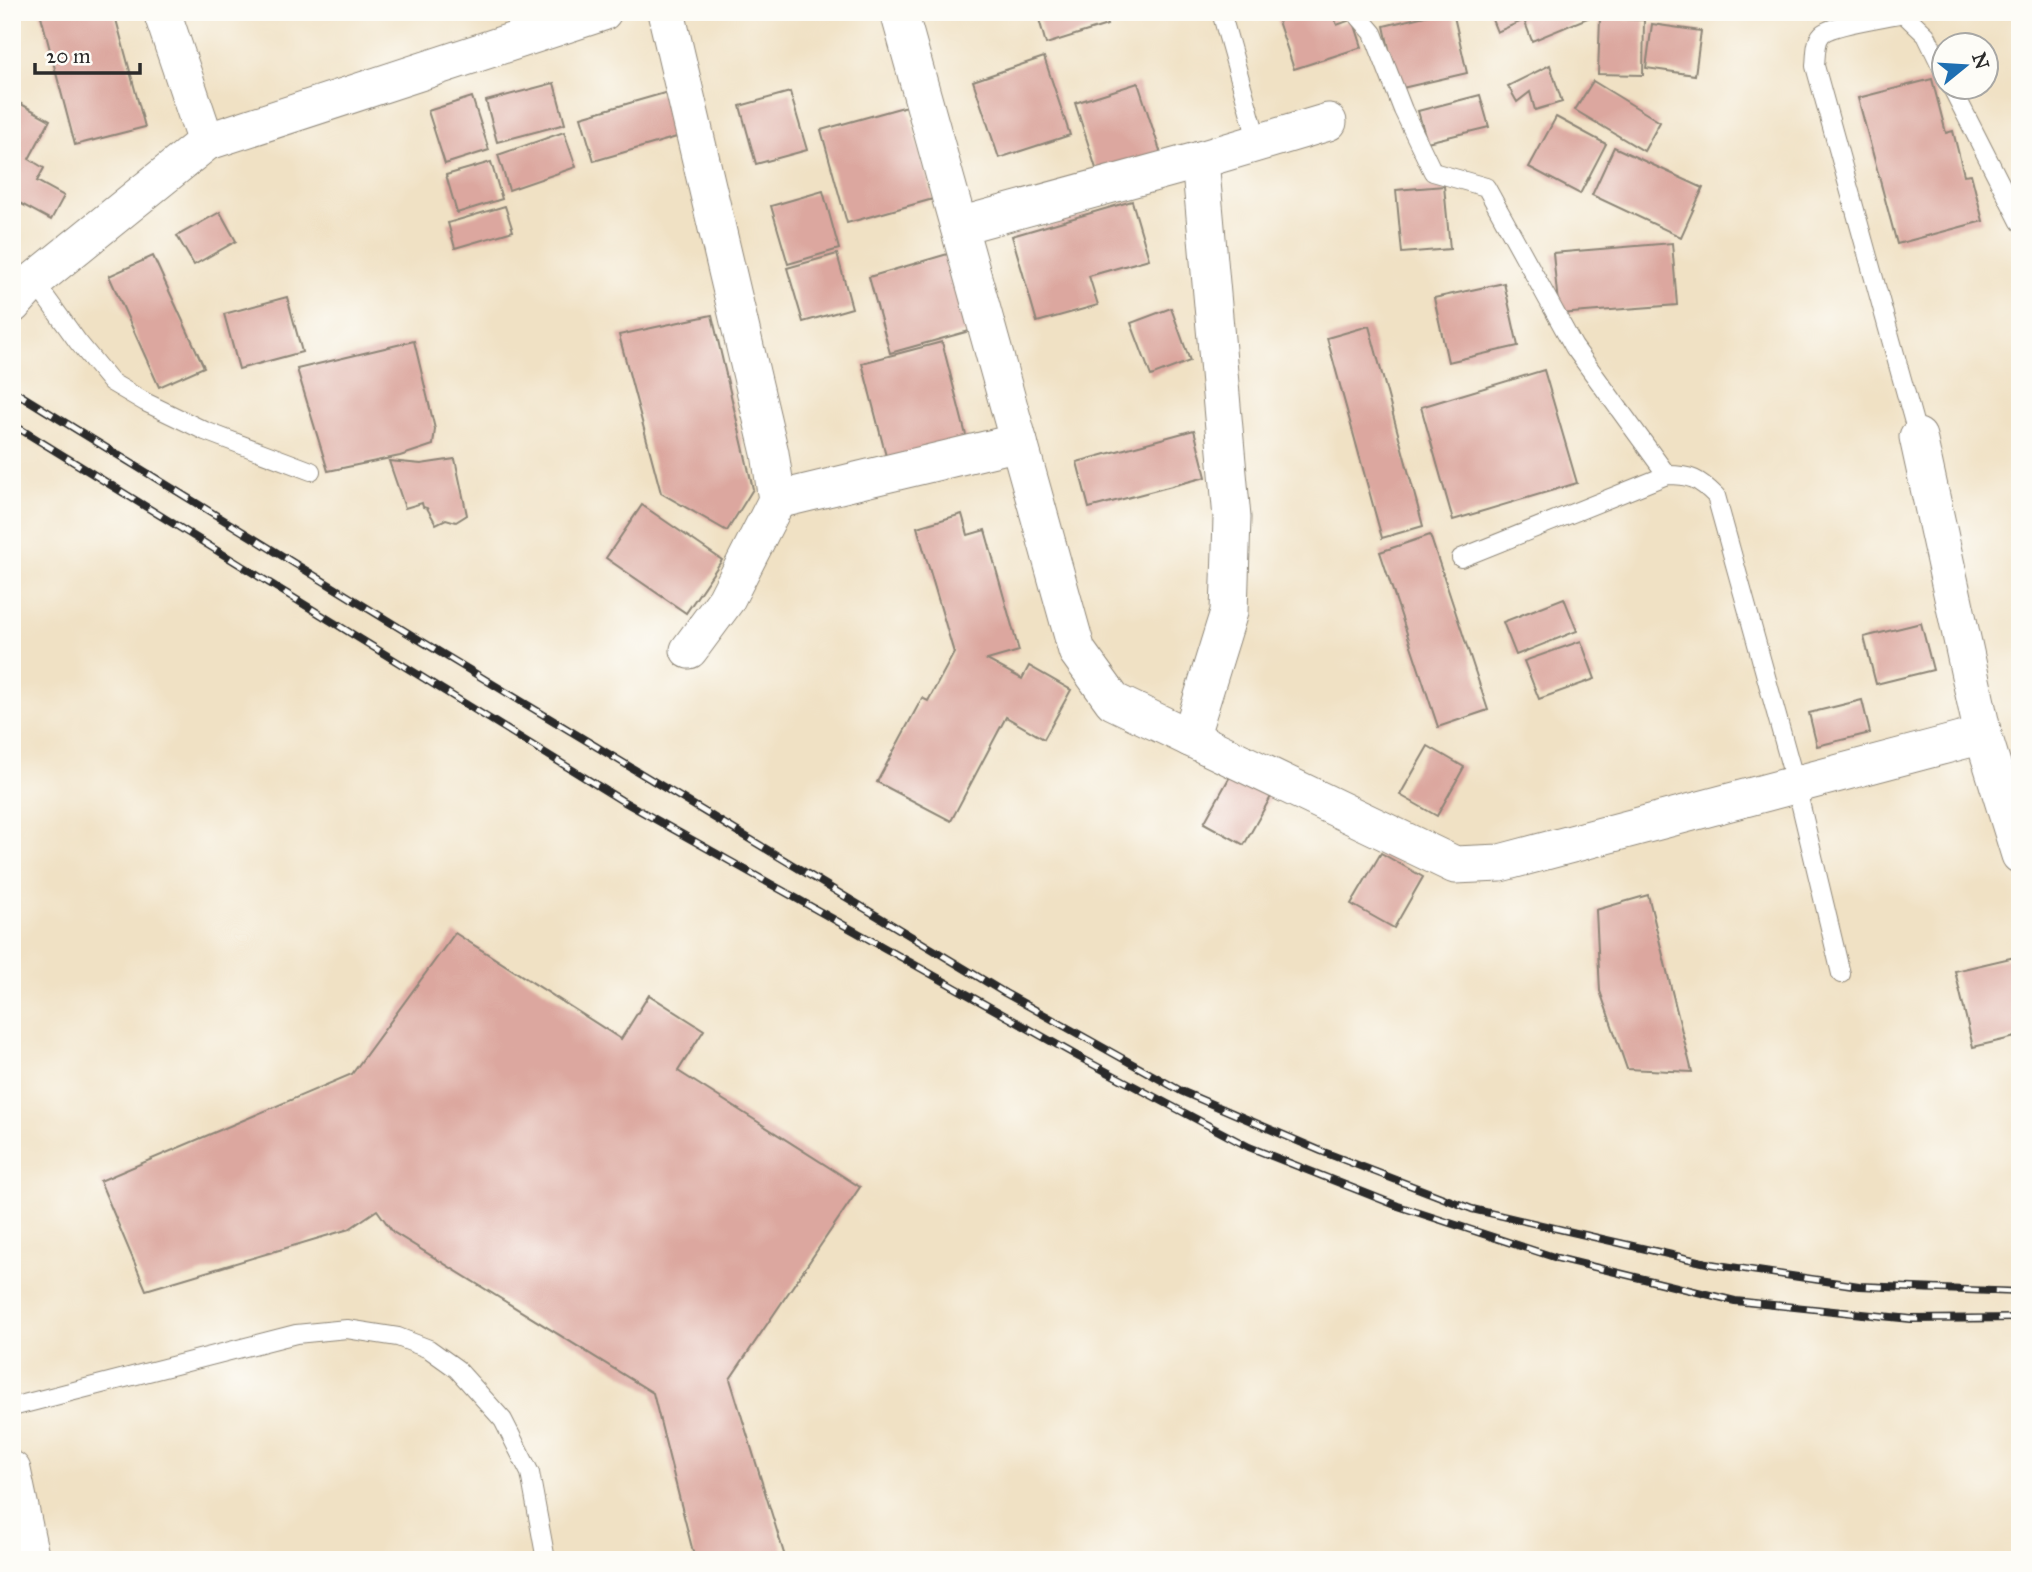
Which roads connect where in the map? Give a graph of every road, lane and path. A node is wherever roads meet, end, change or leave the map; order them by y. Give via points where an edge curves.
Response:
1 (162, 12) edge
2 (603, 12) edge
3 (666, 12) edge
4 (899, 12) edge
5 (1221, 12) edge
6 (1355, 12) edge
7 (1930, 43) edge
8 (1959, 102) edge
9 (1328, 122) dead end
10 (206, 142) junction
11 (1258, 143) junction
12 (1200, 160) junction
13 (2020, 222) edge
14 (959, 226) junction
15 (19, 285) edge
16 (1918, 437) joint
17 (1019, 442) junction
18 (311, 471) dead end
19 (1667, 475) junction
20 (777, 500) junction
21 (1461, 558) dead end
22 (689, 650) dead end
23 (1983, 735) junction
24 (1190, 738) junction
25 (1796, 785) junction
26 (2020, 855) edge
27 (1841, 974) dead end
28 (12, 1407) edge
29 (12, 1470) edge
30 (31, 1560) edge
31 (546, 1560) edge

1 - 10 street
2 - 10 street
3 - 20 street via 770,453
4 - 14 street
5 - 11 lane
6 - 19 lane via 1373,33 1433,172 1486,187 1574,347
7 - 16 lane via 1903,13 1822,34 1815,66
8 - 13 lane
9 - 11 street
10 - 15 street
11 - 12 street
12 - 14 street
12 - 24 street via 1232,518 1229,612
14 - 17 street
15 - 18 lane via 78,342 111,382 205,431
16 - 23 street
17 - 20 street
17 - 24 street via 1077,651 1113,701
19 - 21 lane
19 - 25 lane via 1701,481 1716,496
20 - 22 street via 726,600
23 - 25 street
23 - 26 street
24 - 25 street via 1455,865 1500,863
25 - 27 lane
28 - 31 lane via 296,1334 347,1329 398,1337 429,1349 457,1369 503,1420 530,1473
29 - 30 street

